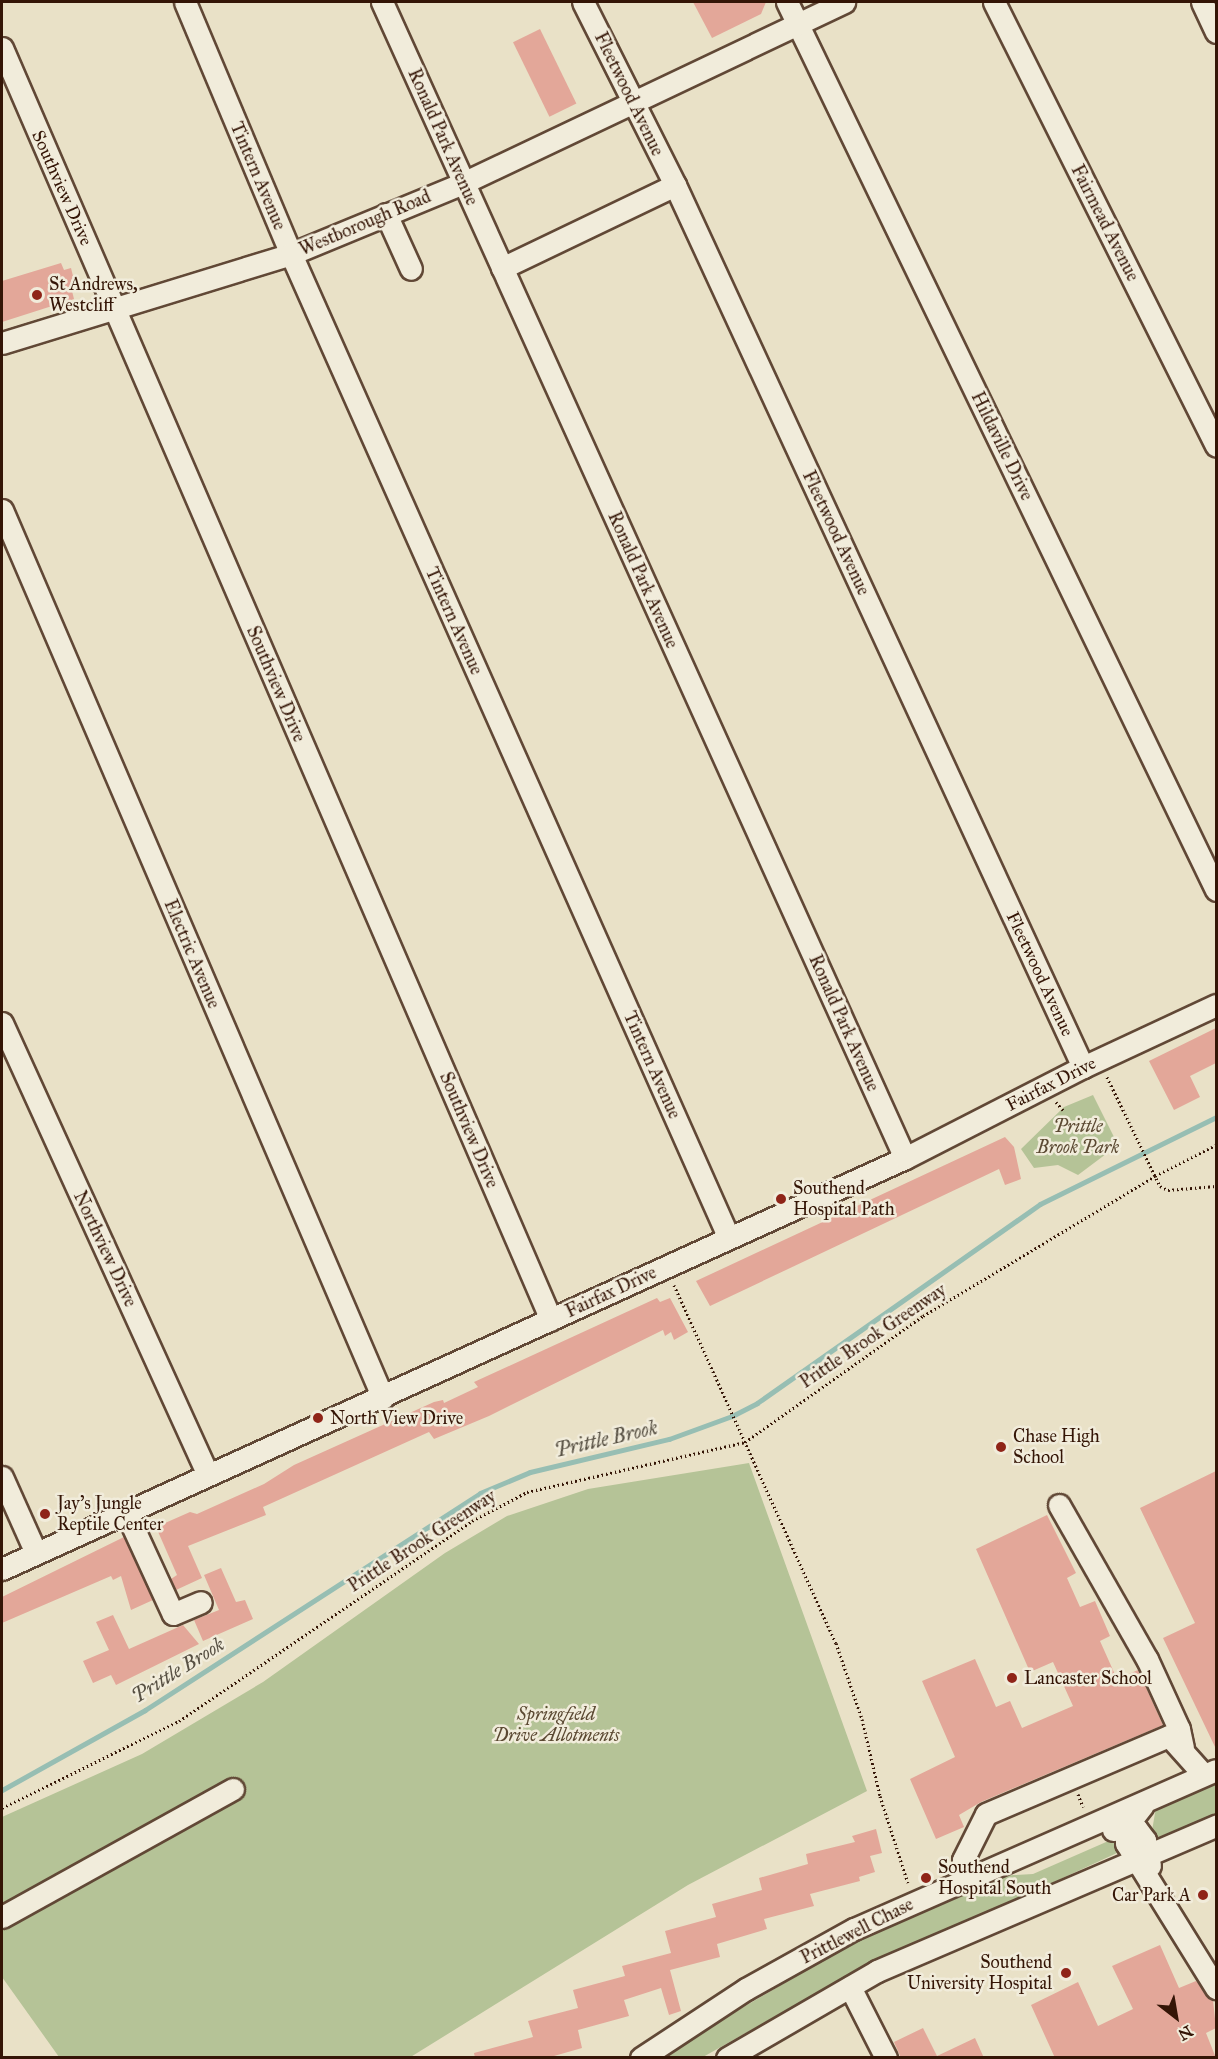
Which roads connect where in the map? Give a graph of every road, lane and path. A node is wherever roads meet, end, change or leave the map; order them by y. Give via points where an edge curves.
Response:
1 (185, 2) edge
2 (382, 2) edge
3 (583, 2) edge
4 (787, 2) edge
5 (844, 2) edge
6 (994, 2) edge
7 (1202, 2) edge
8 (798, 24) junction
9 (1216, 32) edge
10 (2, 48) edge
11 (631, 102) junction
12 (463, 183) junction
13 (675, 185) junction
14 (386, 214) junction
15 (291, 254) junction
16 (502, 268) junction
17 (411, 269) dead end
18 (114, 308) junction
19 (2, 343) edge
20 (1216, 445) edge
21 (2, 510) edge
22 (1216, 890) edge
23 (1216, 1005) edge
24 (2, 1023) edge
25 (1090, 1074) junction
26 (1056, 1094) junction
27 (1062, 1110) dead end
28 (1216, 1145) edge
29 (905, 1158) junction
30 (1155, 1176) junction
31 (1216, 1186) edge
32 (729, 1238) junction
33 (666, 1266) junction
34 (550, 1320) junction
35 (383, 1398) junction
36 (745, 1442) junction
37 (208, 1474) junction
38 (2, 1477) edge
39 (1059, 1505) dead end
40 (126, 1512) junction
41 (36, 1553) junction
42 (2, 1569) edge
43 (201, 1602) dead end
44 (1183, 1749) junction
45 (1210, 1772) edge
46 (233, 1789) dead end
47 (1156, 1797) junction
48 (2, 1808) edge
49 (1216, 1826) edge
50 (1126, 1827) junction
51 (1141, 1856) junction
52 (998, 1865) junction
53 (965, 1880) junction
54 (917, 1901) junction
55 (2, 1917) edge
56 (850, 1987) junction
57 (1216, 1988) edge
58 (641, 2058) edge
59 (727, 2058) edge
60 (886, 2058) edge

1 - 15 street, Tintern Avenue
2 - 12 street, Ronald Park Avenue
3 - 11 street, Fleetwood Avenue
4 - 8 street, Hildaville Drive
5 - 8 street, Westborough Road
6 - 20 street, Fairmead Avenue
7 - 9 street
8 - 11 street, Westborough Road
8 - 22 street, Hildaville Drive
10 - 18 street, Southview Drive
11 - 12 street, Westborough Road
11 - 13 street, Fleetwood Avenue
12 - 14 street, Westborough Road
12 - 16 street, Ronald Park Avenue
13 - 16 street
13 - 25 street, Fleetwood Avenue
14 - 15 street, Westborough Road
14 - 17 street
15 - 18 street, Westborough Road
15 - 32 street, Tintern Avenue
16 - 29 street, Ronald Park Avenue
18 - 19 street, Westborough Road
18 - 34 street, Southview Drive
21 - 35 street, Electric Avenue
23 - 25 street, Fairfax Drive
24 - 37 street, Northview Drive
25 - 26 street, Fairfax Drive
25 - 30 path via 1107,1077
26 - 27 path
26 - 29 street, Fairfax Drive
28 - 30 path, Prittle Brook Greenway
29 - 32 street, Fairfax Drive
30 - 31 path via 1168,1190
30 - 36 path, Prittle Brook Greenway via 923,1316
32 - 33 street, Fairfax Drive
33 - 34 street, Fairfax Drive
33 - 36 path
34 - 35 street, Fairfax Drive
35 - 37 street, Fairfax Drive
36 - 48 path, Prittle Brook Greenway via 527,1492 472,1521 179,1721
36 - 54 path via 836,1643 862,1719 902,1872
37 - 40 street, Fairfax Drive
38 - 41 street
39 - 44 street via 1147,1659 1179,1729
40 - 41 street, Fairfax Drive
40 - 43 street via 173,1614
41 - 42 street, Fairfax Drive
44 - 45 street
44 - 53 street via 1169,1736 986,1814 963,1860
45 - 47 street, Prittlewell Chase
46 - 55 street
47 - 50 street via 1140,1807
47 - 52 street, Prittlewell Chase
49 - 51 street
50 - 51 street via 1136,1828
50 - 52 street via 1050,1855
51 - 56 street via 877,1971
51 - 57 street via 1176,1928
52 - 53 street, Prittlewell Chase
53 - 54 street, Prittlewell Chase
54 - 58 street, Prittlewell Chase via 855,1929 746,1989
56 - 59 street
56 - 60 street

